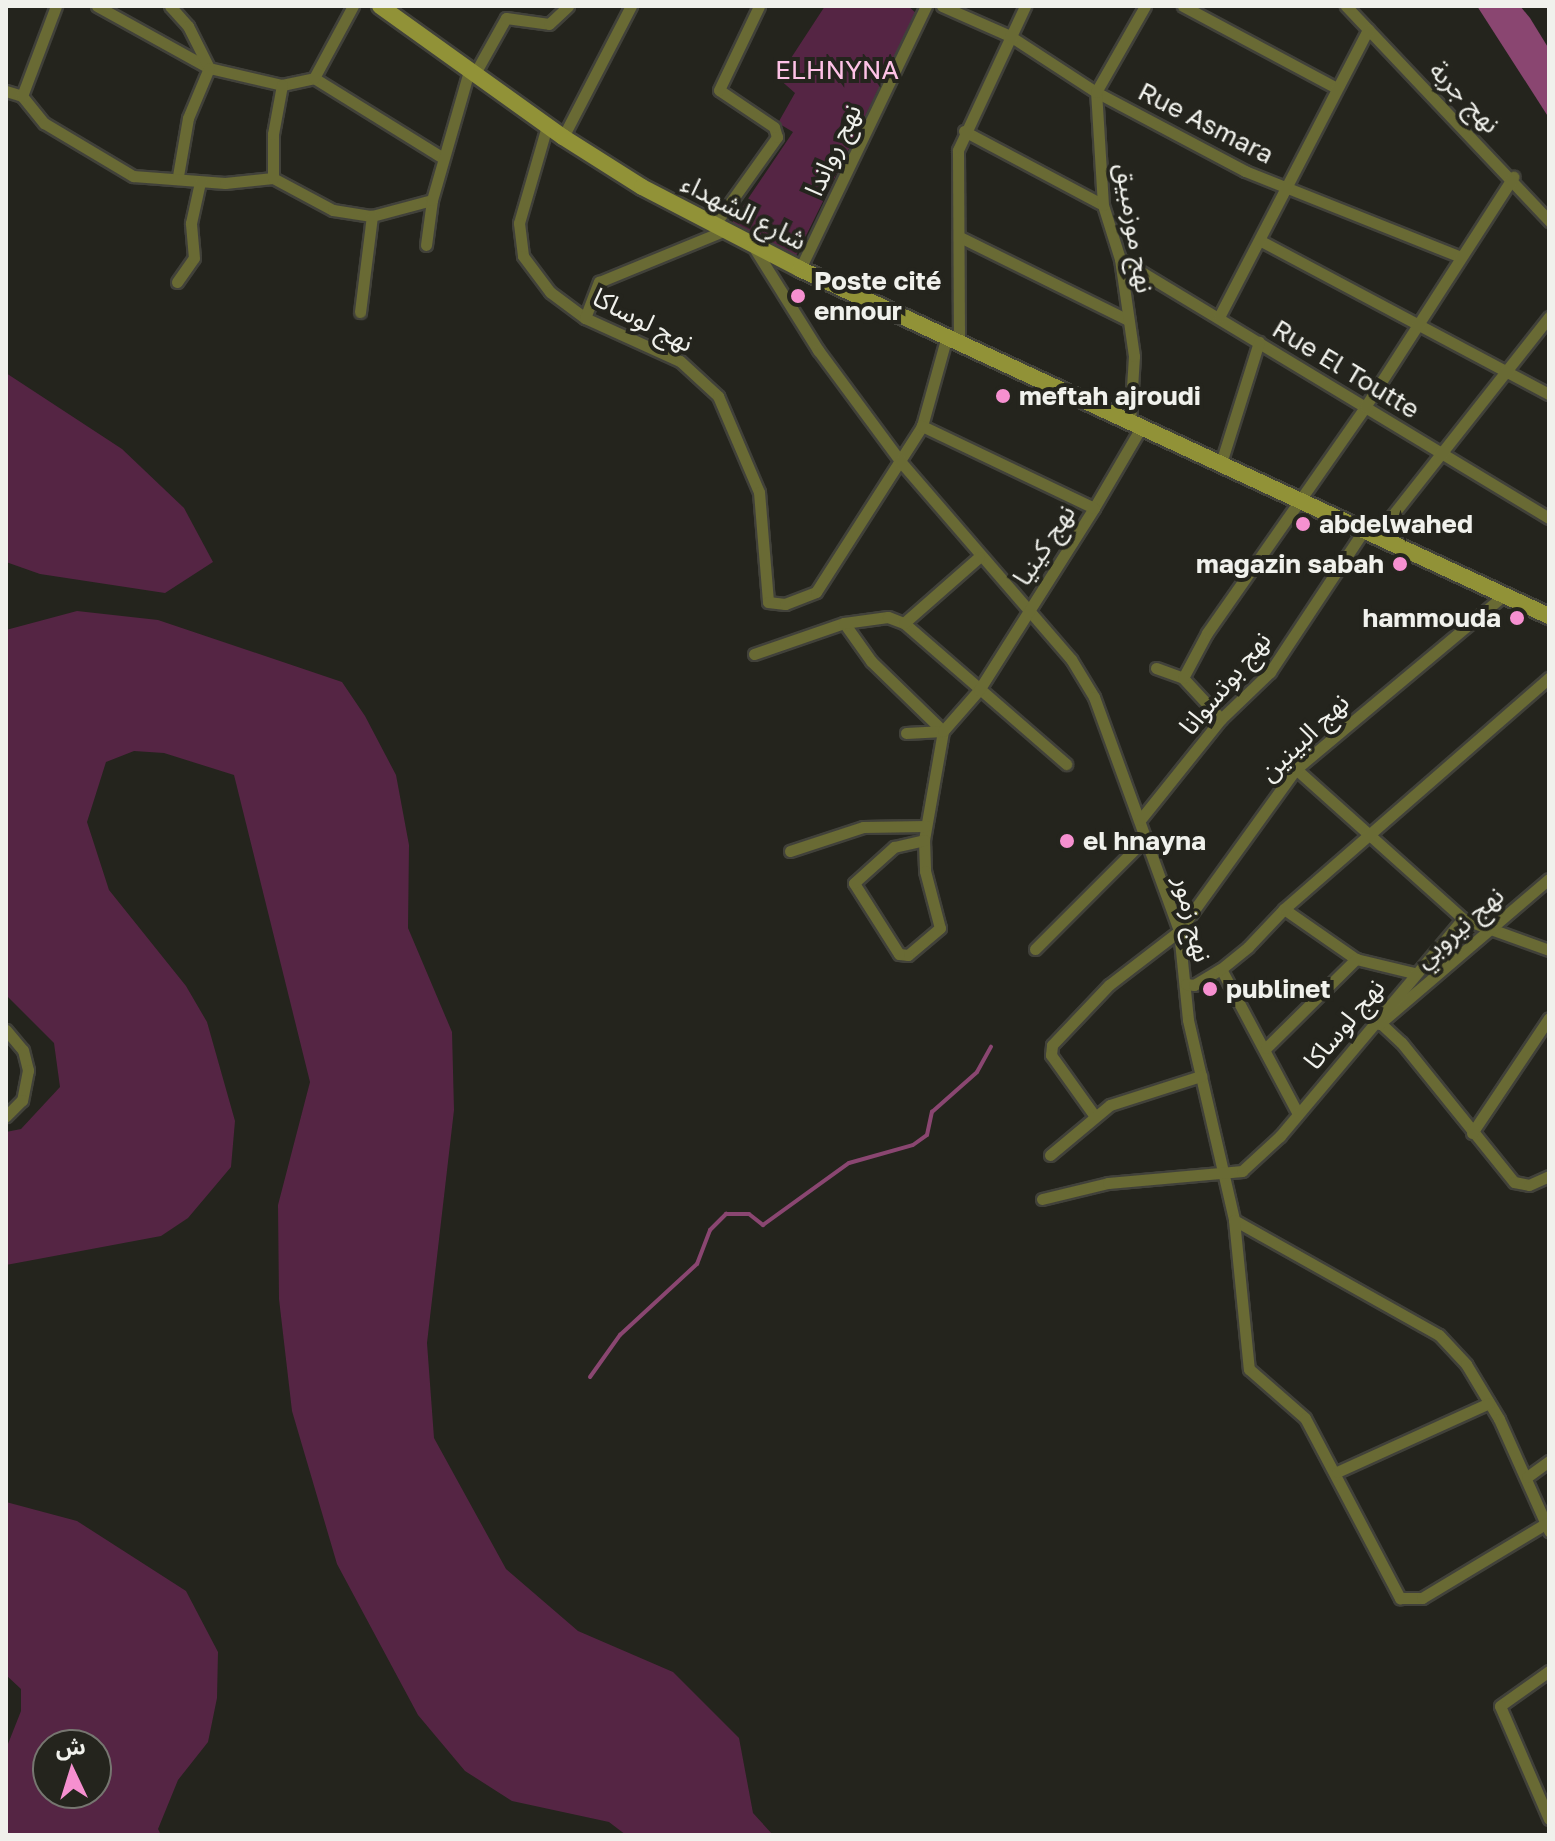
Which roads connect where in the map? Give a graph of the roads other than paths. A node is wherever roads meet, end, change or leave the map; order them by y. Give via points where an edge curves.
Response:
1 (56, 6) edge
2 (97, 6) edge
3 (170, 6) edge
4 (353, 6) edge
5 (380, 6) edge
6 (568, 6) edge
7 (631, 6) edge
8 (759, 6) edge
9 (926, 6) edge
10 (942, 6) edge
11 (1025, 6) edge
12 (1145, 6) edge
13 (1183, 6) edge
14 (1346, 6) edge
15 (1368, 29) junction
16 (1010, 36) junction
17 (209, 68) junction
18 (472, 73) junction
19 (314, 78) junction
20 (282, 85) junction
21 (1335, 87) junction
22 (6, 91) edge
23 (1096, 92) junction
24 (22, 96) junction
25 (547, 126) junction
26 (964, 131) junction
27 (563, 137) junction
28 (443, 158) junction
29 (178, 176) junction
30 (1513, 177) junction
31 (273, 178) junction
32 (200, 182) junction
33 (1285, 186) junction
34 (432, 200) junction
35 (1103, 205) junction
36 (372, 216) junction
37 (1549, 221) edge
38 (721, 226) junction
39 (962, 238) junction
40 (1261, 241) junction
41 (751, 242) junction
42 (426, 245) dead end
43 (1461, 257) junction
44 (1120, 259) junction
45 (800, 269) junction
46 (177, 282) dead end
47 (360, 312) dead end
48 (1219, 317) junction
49 (1549, 317) edge
50 (585, 318) junction
51 (1128, 320) junction
52 (1417, 324) junction
53 (953, 339) junction
54 (1259, 342) junction
55 (1508, 370) junction
56 (1549, 394) edge
57 (1365, 407) junction
58 (1136, 423) junction
59 (922, 426) junction
60 (1441, 451) junction
61 (900, 461) junction
62 (1221, 463) junction
63 (1298, 497) junction
64 (1094, 508) junction
65 (1549, 518) edge
66 (1370, 533) junction
67 (979, 557) junction
68 (1504, 595) junction
69 (1027, 610) junction
70 (1549, 616) edge
71 (844, 623) junction
72 (904, 623) junction
73 (754, 654) dead end
74 (1156, 668) dead end
75 (1183, 678) junction
76 (1549, 678) edge
77 (979, 690) junction
78 (1221, 719) junction
79 (943, 731) junction
80 (906, 733) dead end
81 (1066, 764) dead end
82 (1296, 769) junction
83 (1140, 820) junction
84 (926, 826) junction
85 (1372, 837) junction
86 (1145, 839) junction
87 (924, 840) junction
88 (790, 851) dead end
89 (1549, 879) edge
90 (1284, 909) junction
91 (1463, 919) junction
92 (1490, 929) junction
93 (1179, 931) junction
94 (1035, 949) dead end
95 (1549, 950) edge
96 (1356, 959) junction
97 (1221, 969) junction
98 (1414, 973) junction
99 (1186, 984) junction
100 (1549, 1018) edge
101 (1378, 1021) junction
102 (6, 1030) edge
103 (1266, 1048) junction
104 (1201, 1076) junction
105 (1298, 1114) junction
106 (1094, 1115) junction
107 (6, 1116) edge
108 (1472, 1133) junction
109 (1050, 1155) dead end
110 (1223, 1174) junction
111 (1549, 1176) edge
112 (1042, 1199) dead end
113 (1234, 1220) junction
114 (1489, 1403) junction
115 (1549, 1461) edge
116 (1337, 1472) junction
117 (1527, 1477) junction
118 (1547, 1528) edge
119 (1549, 1671) edge
120 (1549, 1819) edge

1 - 24 street
2 - 17 street
3 - 17 street via 188,26
4 - 19 street
5 - 18 main road, شارع الشهداء
6 - 18 street via 549,24 506,18
7 - 27 street
8 - 38 street via 719,90 774,127 777,137
9 - 45 street, نهج رواندا
10 - 16 street, Rue Asmara
11 - 16 street, نهج لوساكا
12 - 23 street
13 - 21 street
14 - 15 street, نهج جربة
15 - 21 street
15 - 30 street, نهج جربة
16 - 23 street, Rue Asmara
16 - 26 street, نهج لوساكا
17 - 20 street
17 - 29 street via 188,118
18 - 25 main road, شارع الشهداء
18 - 28 street
19 - 20 street
19 - 28 street
20 - 31 street via 273,134
21 - 33 street
22 - 24 street
23 - 33 street, Rue Asmara
23 - 35 street, نهج موزمبيق
24 - 29 street via 44,123 116,170 149,178
25 - 27 main road, شارع الشهداء
25 - 50 street, نهج لوساكا via 522,205 519,247 539,280
26 - 35 street
26 - 39 street, نهج لوساكا via 958,158
27 - 38 main road, شارع الشهداء
28 - 34 street
29 - 32 street
30 - 37 street, نهج جربة
30 - 43 street
31 - 32 street
31 - 36 street via 333,210
32 - 46 street via 191,223 194,258
33 - 40 street
33 - 43 street, Rue Asmara
34 - 36 street
34 - 42 street
35 - 44 street, نهج موزمبيق
36 - 47 street
38 - 41 main road, شارع الشهداء
38 - 50 street via 599,282
39 - 51 street
39 - 53 street, نهج لوساكا
40 - 48 street
40 - 52 street
41 - 45 main road, شارع الشهداء
41 - 61 street, نهج زمور via 818,350
43 - 52 street
44 - 48 street, Rue El Toutte
44 - 51 street, نهج موزمبيق
45 - 53 main road, شارع الشهداء
48 - 54 street, Rue El Toutte
49 - 55 street, نهج بوتسوانا
50 - 61 street, نهج لوساكا via 680,361 718,396 759,492 768,602 785,604 816,592
51 - 58 street, نهج موزمبيق
52 - 55 street
52 - 57 street
53 - 58 main road, شارع الشهداء
53 - 59 street, نهج لوساكا
54 - 57 street, Rue El Toutte
54 - 62 street
55 - 56 street
55 - 60 street, نهج بوتسوانا
57 - 60 street, Rue El Toutte
57 - 63 street
58 - 62 main road, شارع الشهداء
58 - 64 street
59 - 61 street, نهج لوساكا
59 - 64 street, نهج كينيا
60 - 65 street, Rue El Toutte
60 - 66 street, نهج بوتسوانا
61 - 67 street, نهج زمور
62 - 63 main road, شارع الشهداء
63 - 66 main road, شارع الشهداء
63 - 75 street
64 - 69 street, نهج كينيا
66 - 68 main road, شارع الشهداء
66 - 78 street, نهج بوتسوانا via 1270,672
67 - 69 street, نهج زمور
67 - 72 street
68 - 70 main road, شارع الشهداء
68 - 82 street, نهج البينين
69 - 77 street, نهج كينيا
69 - 83 street, نهج زمور via 1071,659 1094,697
71 - 72 street via 888,617
71 - 73 street
71 - 79 street via 871,661
72 - 77 street
74 - 75 street
75 - 78 street
76 - 85 street
77 - 79 street, نهج كينيا
77 - 81 street
78 - 83 street, نهج بوتسوانا
79 - 80 street
79 - 84 street
82 - 85 street
82 - 93 street, نهج البينين
83 - 86 street, نهج زمور
84 - 87 street
84 - 88 street via 863,827
85 - 90 street
85 - 91 street
86 - 93 street, نهج زمور
86 - 94 street
87 - 87 street via 925,871 940,928 908,955 899,954 854,883 894,847
89 - 92 street, نهج نيروبي
90 - 96 street
90 - 97 street
91 - 92 street
91 - 98 street, نهج لوساكا
92 - 95 street
92 - 101 street, نهج نيروبي
93 - 99 street, نهج زمور
93 - 106 street, نهج البينين via 1109,985 1052,1045 1051,1055
96 - 98 street
96 - 103 street
97 - 99 street via 1194,985
97 - 103 street
98 - 101 street, نهج لوساكا
99 - 104 street, نهج زمور
100 - 108 street
101 - 105 street, نهج لوساكا
101 - 108 street via 1401,1042
102 - 107 street via 23,1050 28,1087
103 - 105 street
104 - 106 street
104 - 110 street, نهج زمور
105 - 110 street, نهج لوساكا via 1256,1161 1242,1171
106 - 109 street
108 - 111 street via 1514,1182 1529,1185
110 - 112 street, نهج لوساكا via 1108,1183
110 - 113 street, نهج زمور
113 - 114 street via 1439,1335 1466,1364
113 - 116 street, نهج زمور via 1247,1362 1254,1375 1298,1407
114 - 116 street
114 - 117 street
115 - 117 street
116 - 118 street, نهج زمور via 1404,1601 1422,1598
117 - 118 street
119 - 120 street via 1500,1706

